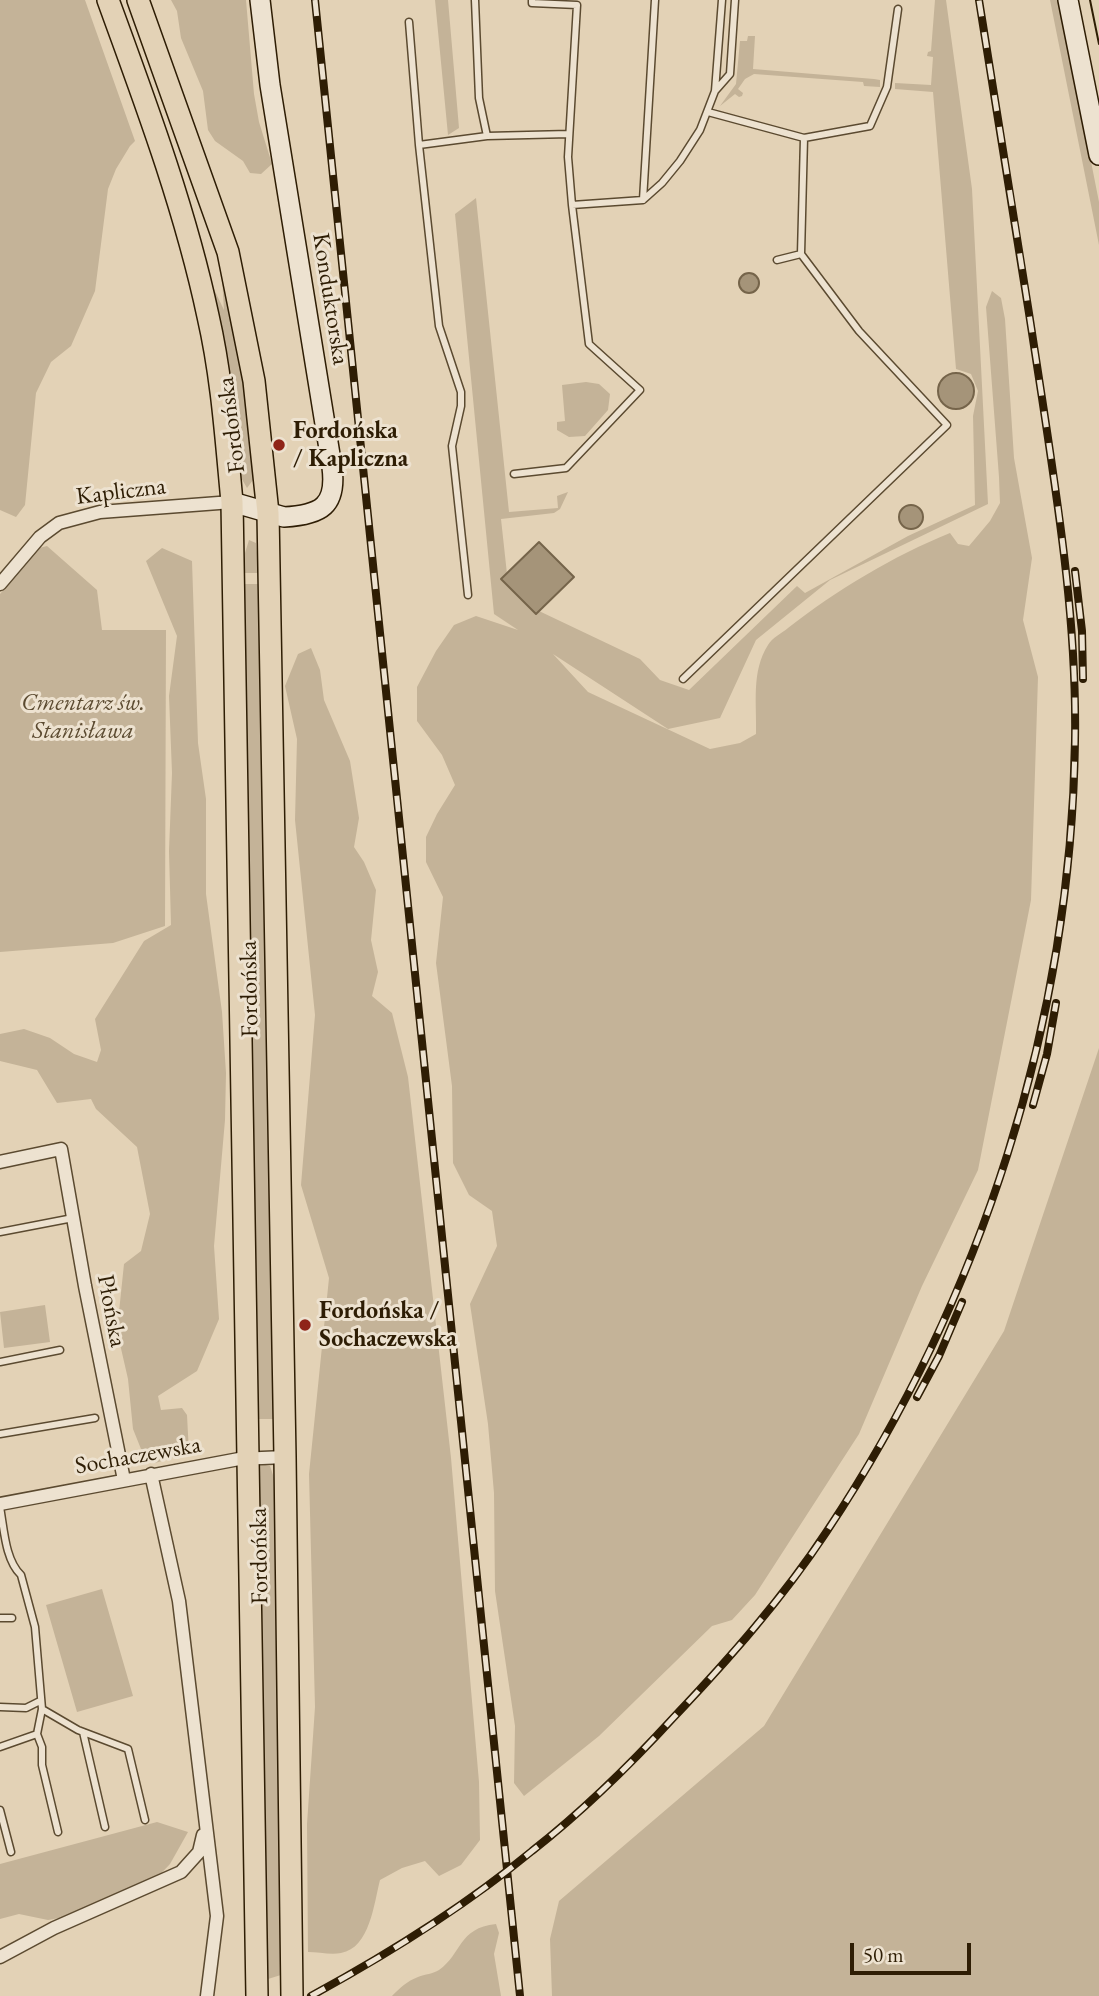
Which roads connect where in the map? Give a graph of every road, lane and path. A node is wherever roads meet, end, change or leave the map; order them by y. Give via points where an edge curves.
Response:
1 (108, 0) edge
2 (138, 0) edge
3 (260, 0) edge
4 (475, 0) edge
5 (532, 0) edge
6 (654, 0) edge
7 (722, 0) edge
8 (736, 0) edge
9 (1068, 0) edge
10 (898, 9) dead end
11 (409, 22) dead end
12 (715, 91) junction
13 (708, 112) junction
14 (569, 134) junction
15 (486, 136) junction
16 (804, 138) junction
17 (419, 145) junction
18 (1099, 155) edge
19 (642, 200) junction
20 (572, 205) junction
21 (801, 254) junction
22 (777, 261) dead end
23 (514, 474) dead end
24 (232, 502) junction
25 (268, 513) junction
26 (0, 584) edge
27 (468, 594) dead end
28 (683, 679) dead end
29 (0, 1162) edge
30 (73, 1217) junction
31 (0, 1232) edge
32 (60, 1350) dead end
33 (0, 1362) edge
34 (95, 1418) dead end
35 (0, 1434) edge
36 (285, 1457) junction
37 (248, 1459) junction
38 (151, 1474) junction
39 (124, 1480) junction
40 (0, 1505) edge
41 (0, 1618) edge
42 (12, 1618) dead end
43 (40, 1701) junction
44 (0, 1707) edge
45 (42, 1709) junction
46 (83, 1732) junction
47 (37, 1734) junction
48 (0, 1747) edge
49 (0, 1810) edge
50 (145, 1820) dead end
51 (105, 1827) dead end
52 (205, 1828) junction
53 (58, 1832) dead end
54 (12, 1852) dead end
55 (0, 1957) edge
56 (257, 1988) edge
57 (206, 1996) edge
58 (292, 1996) edge

1 - 24 main road, Fordońska via 152,119 209,317
2 - 25 main road, Fordońska via 228,252 254,381
3 - 25 street, Konduktorska via 334,481 331,497 320,510 293,517
4 - 15 lane via 479,98
5 - 14 lane via 577,5
6 - 19 lane
7 - 12 lane
8 - 12 lane via 730,74
9 - 18 street
10 - 16 lane via 887,86 870,126
11 - 17 lane
12 - 13 lane
13 - 16 lane
13 - 19 lane via 672,172
14 - 15 lane
14 - 20 lane
15 - 17 lane
16 - 21 lane
17 - 27 lane via 439,326 461,392 452,446
19 - 20 lane
20 - 23 lane via 589,344 639,390 566,468
21 - 22 lane
21 - 28 lane via 859,331 947,425
24 - 25 street, Konduktorska
24 - 26 street, Kapliczna via 100,512 70,519 40,537
24 - 37 main road, Fordońska
25 - 36 main road, Fordońska
29 - 30 street, Płońska via 61,1149
30 - 31 lane
30 - 39 street, Płońska
32 - 33 lane
34 - 35 lane
36 - 37 street, Sochaczewska
36 - 58 main road, Fordońska
37 - 38 street, Sochaczewska
37 - 56 main road, Fordońska
38 - 39 street, Sochaczewska
38 - 52 street via 180,1601
39 - 40 street, Sochaczewska
40 - 43 lane via 11,1560 21,1575 35,1627
41 - 42 lane
43 - 44 lane via 26,1708
43 - 45 lane
45 - 46 lane
45 - 47 lane
46 - 50 lane via 128,1749
46 - 51 lane
47 - 48 lane
47 - 53 lane
49 - 54 lane
52 - 55 street via 199,1852 181,1872
52 - 57 street via 217,1916

